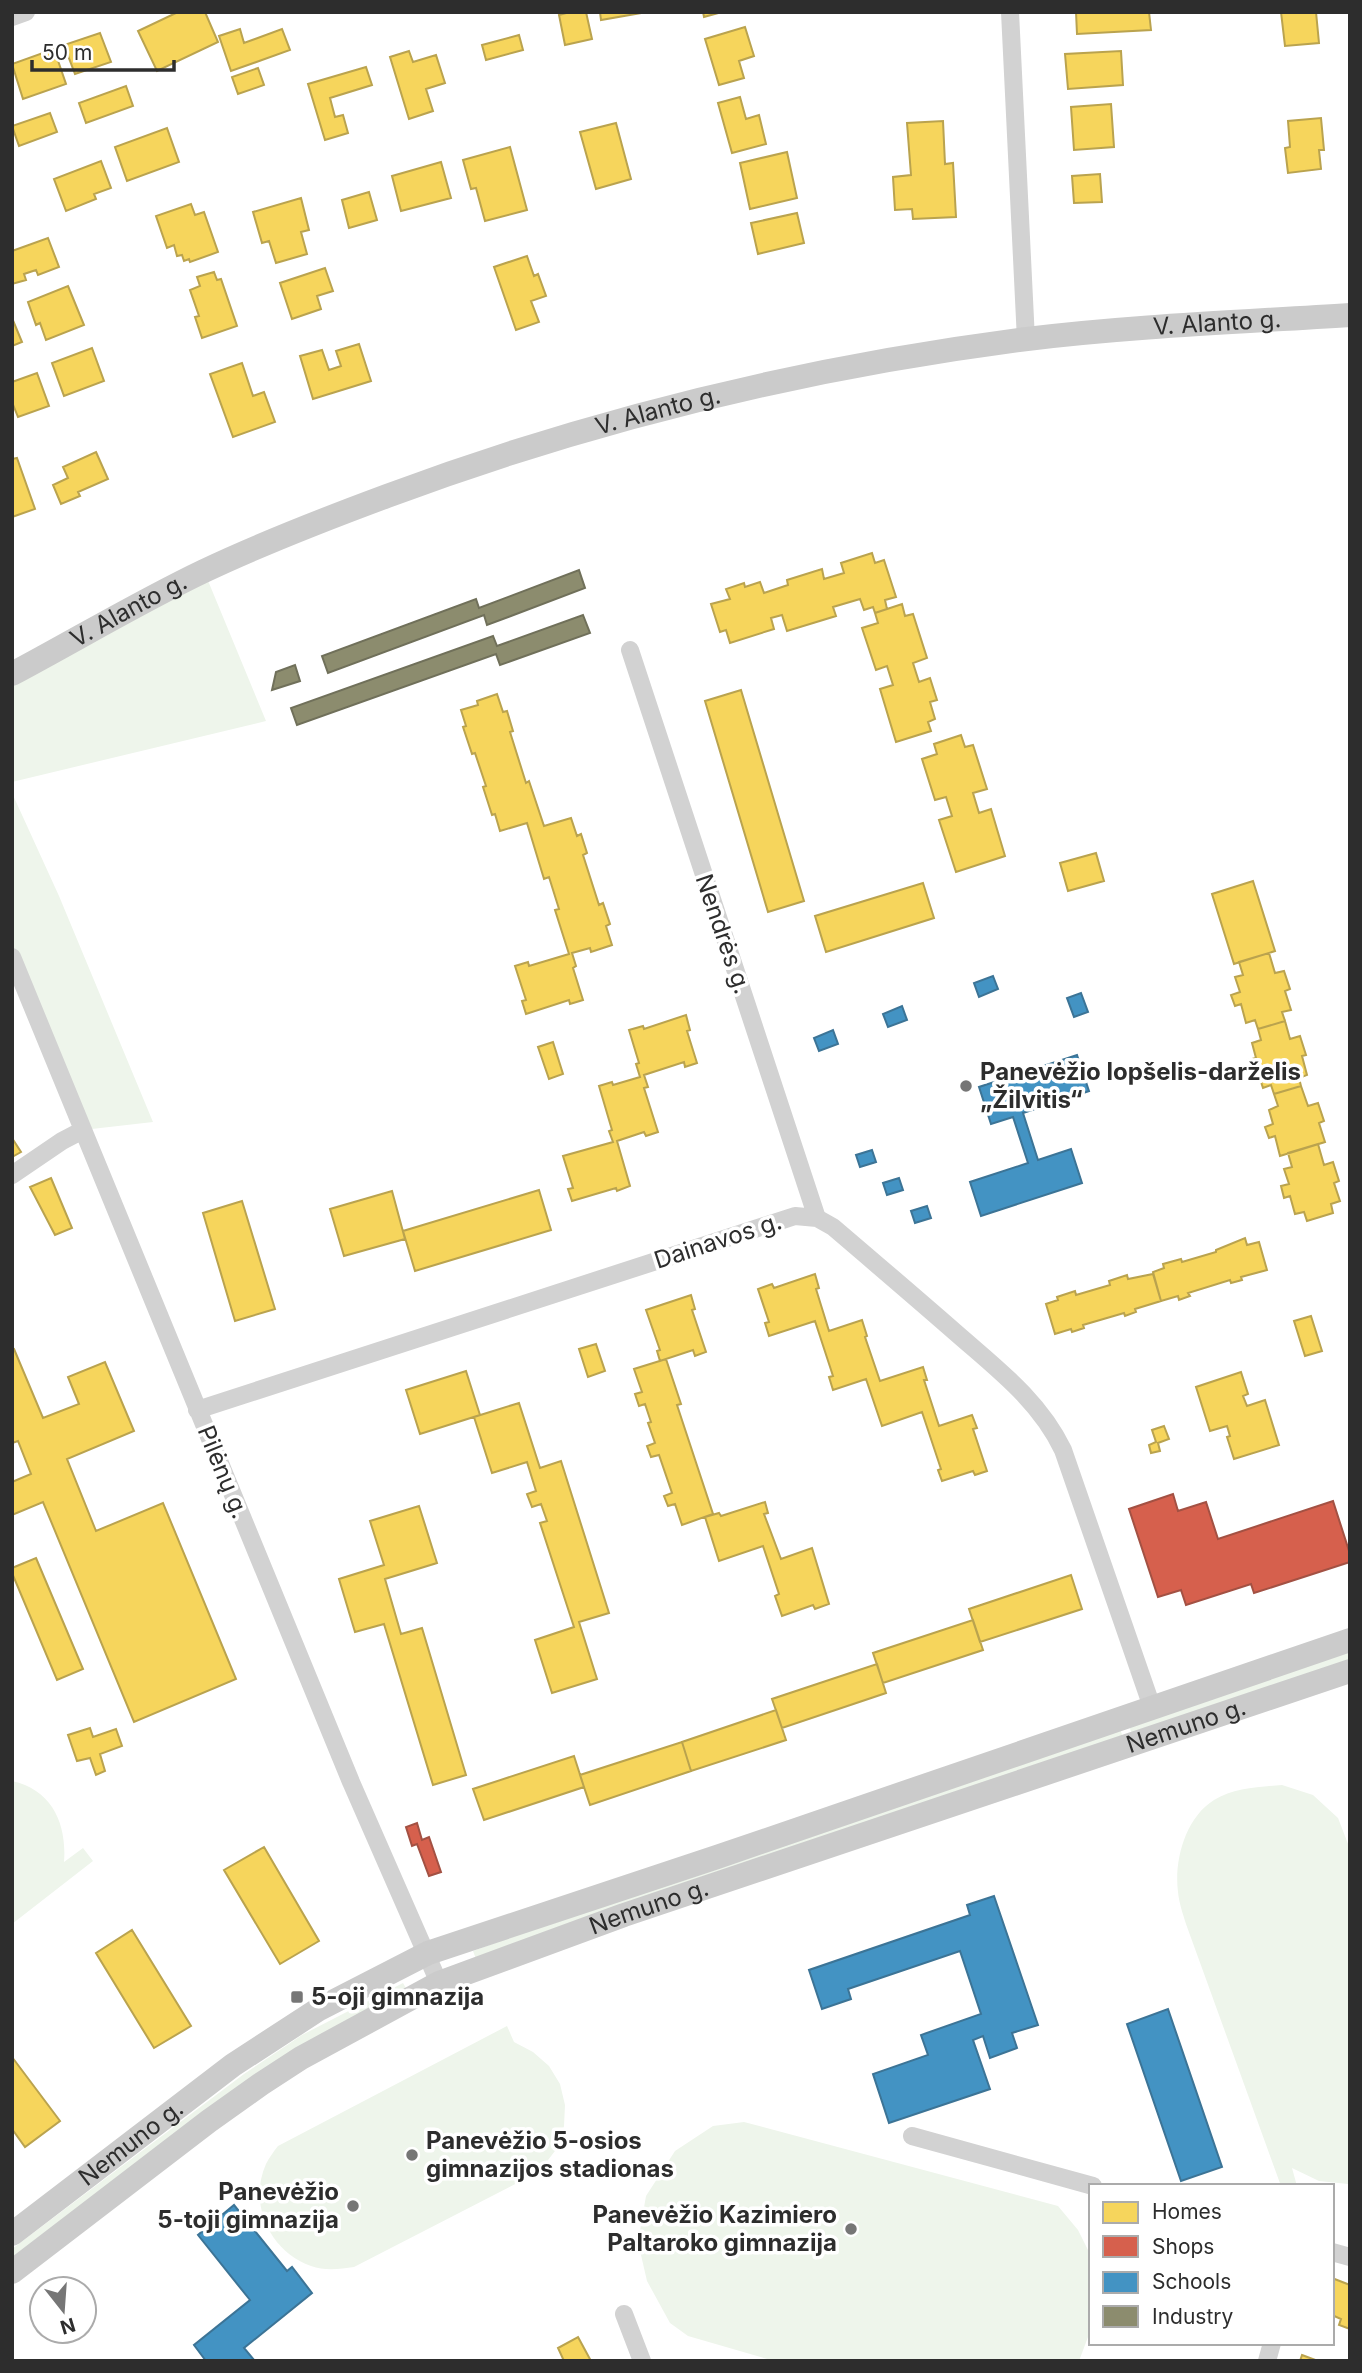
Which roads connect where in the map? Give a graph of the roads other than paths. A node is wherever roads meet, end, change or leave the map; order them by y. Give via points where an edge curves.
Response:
1 (26, 12) edge
2 (1010, 12) edge
3 (12, 17) edge
4 (1350, 315) edge
5 (1026, 340) junction
6 (630, 650) dead end
7 (12, 674) edge
8 (12, 957) edge
9 (83, 1130) junction
10 (12, 1175) edge
11 (817, 1218) junction
12 (197, 1410) junction
13 (1350, 1640) edge
14 (1350, 1671) edge
15 (1152, 1707) junction
16 (428, 1954) junction
17 (439, 1983) junction
18 (912, 2136) dead end
19 (1089, 2185) edge
20 (12, 2234) edge
21 (12, 2272) edge
22 (624, 2314) dead end
23 (636, 2358) edge

1 - 3 street
2 - 5 street
4 - 5 main road, V. Alanto g. via 1120,329
5 - 7 main road, V. Alanto g. via 818,373 687,402 485,460 328,518 204,571
6 - 11 street, Nendrės g.
8 - 9 street, Pilėnų g.
9 - 10 street
9 - 12 street, Pilėnų g.
11 - 12 street, Dainavos g. via 795,1216
11 - 15 street, Dainavos g. via 1000,1371 1052,1427
12 - 16 street, Pilėnų g. via 351,1782
13 - 15 main road, Nemuno g.
14 - 17 main road, Nemuno g. via 624,1915
15 - 16 main road, Nemuno g.
16 - 17 street, Pilėnų g.
16 - 20 main road, Nemuno g. via 319,2009 233,2065
17 - 21 main road, Nemuno g. via 261,2084
18 - 19 street
22 - 23 street

